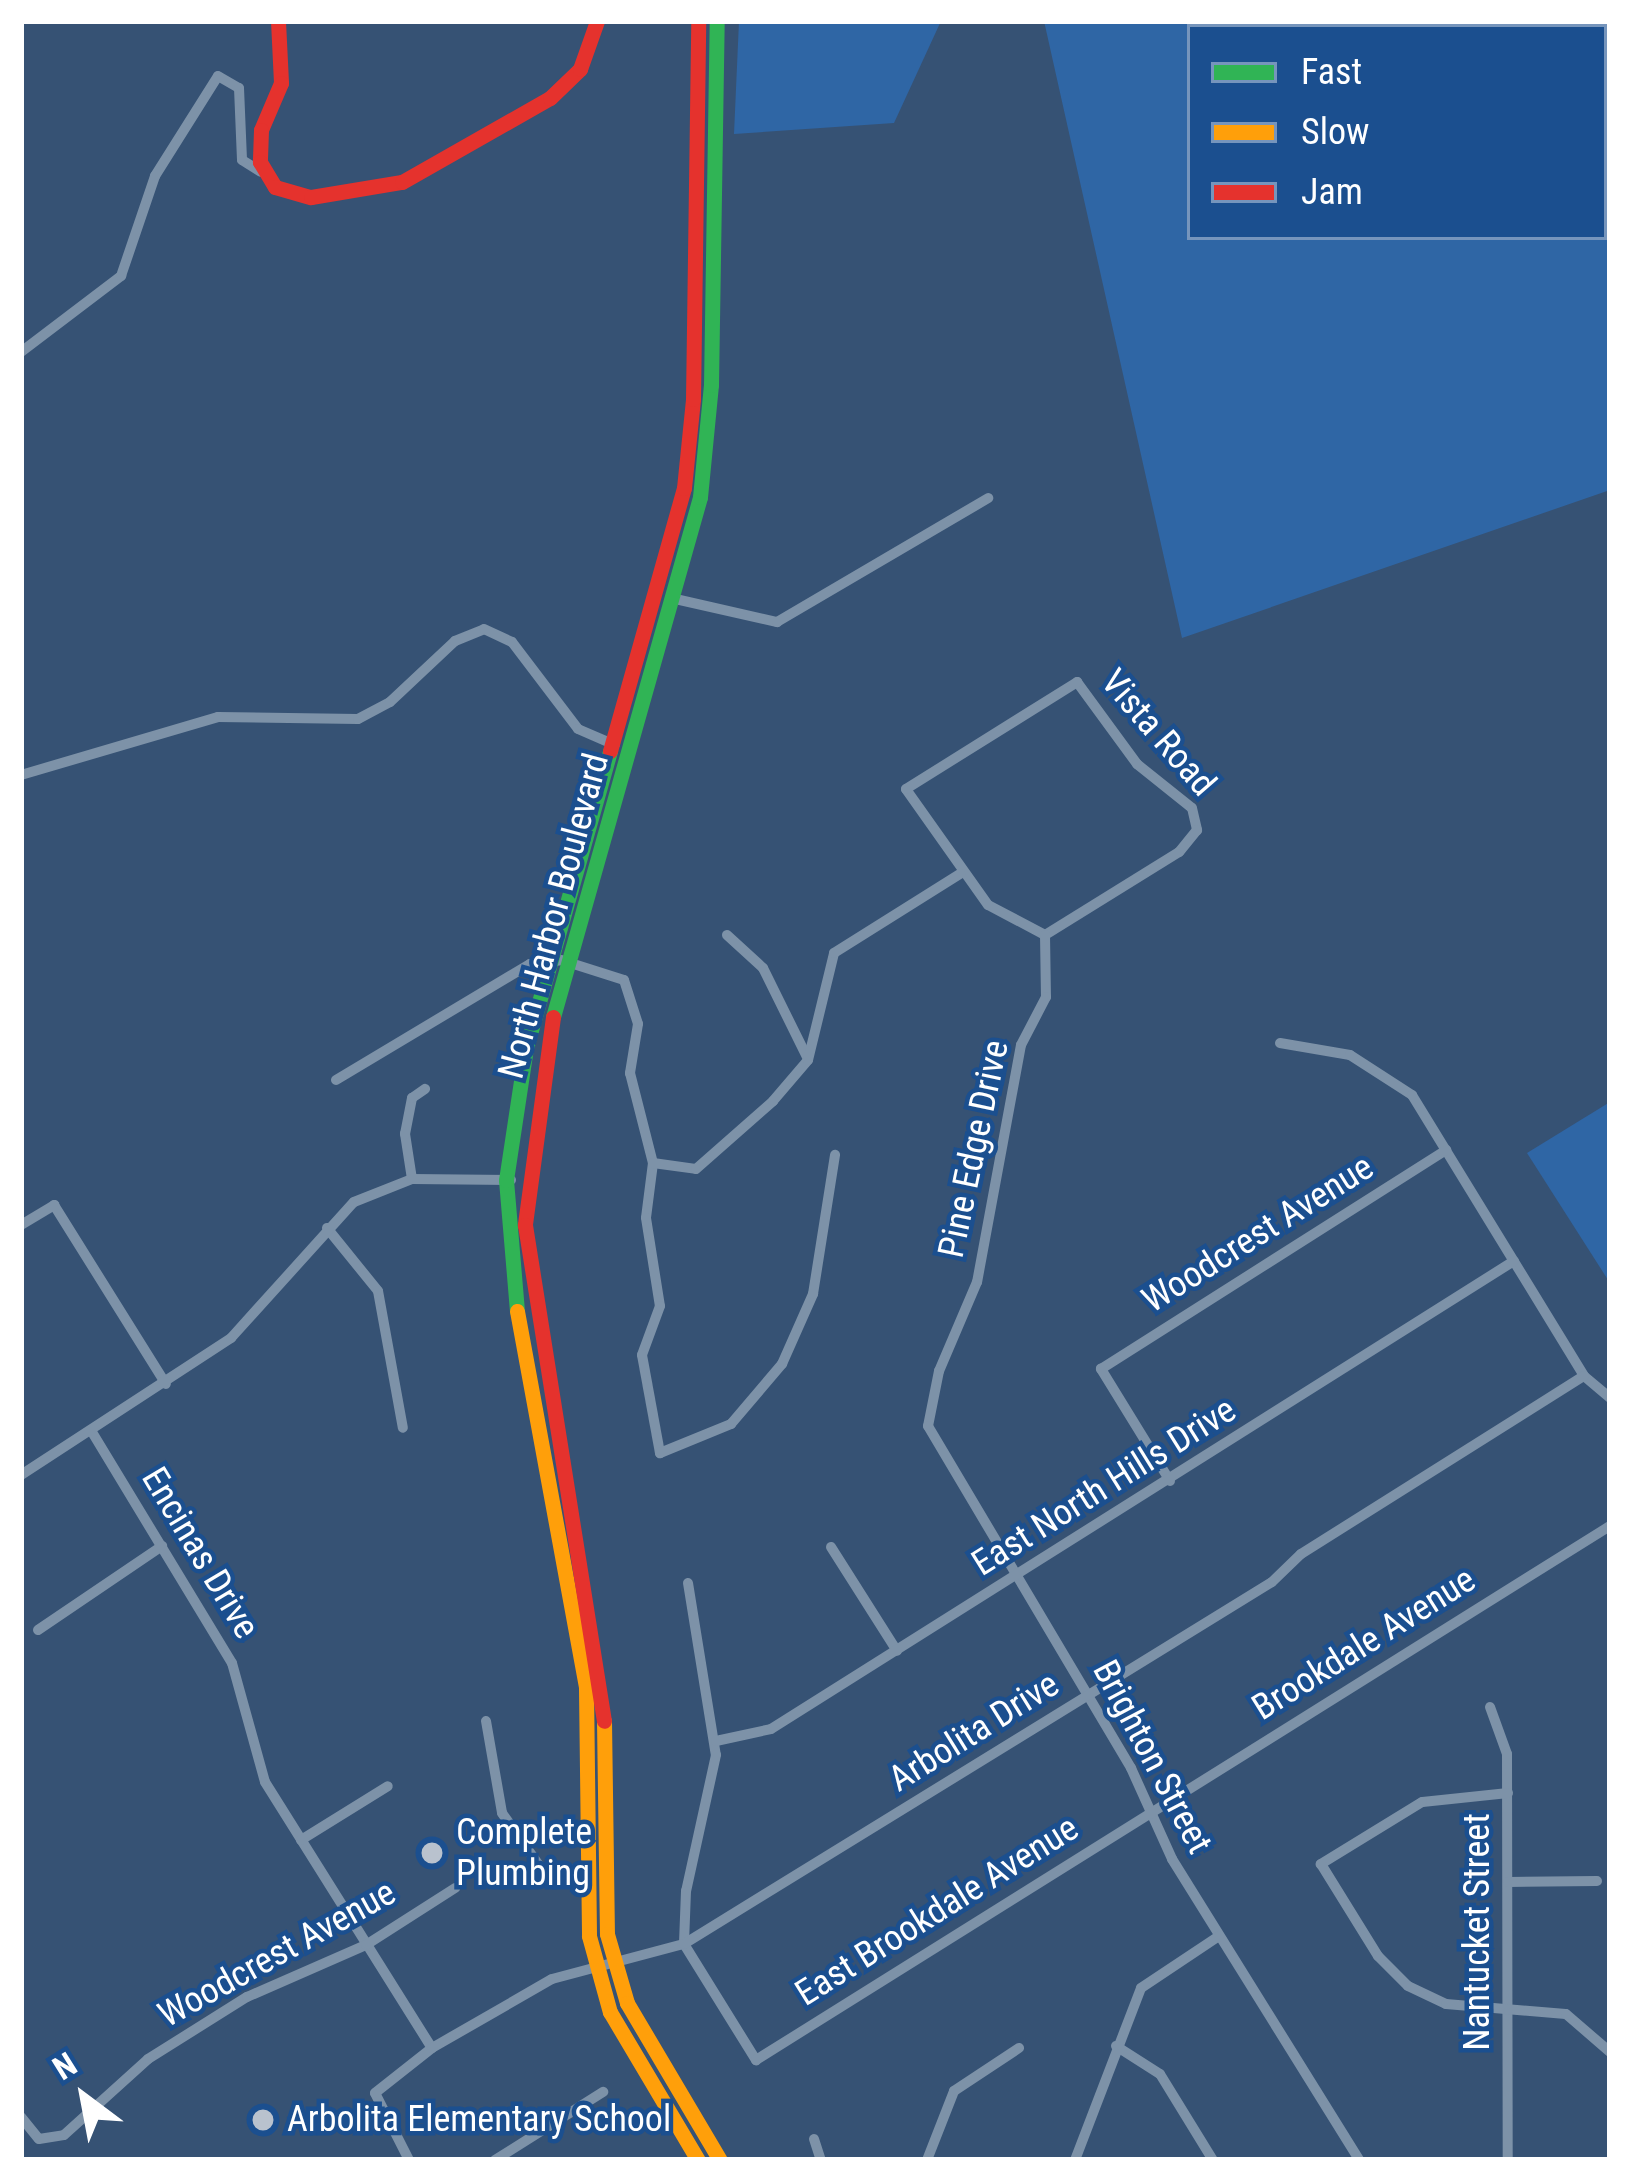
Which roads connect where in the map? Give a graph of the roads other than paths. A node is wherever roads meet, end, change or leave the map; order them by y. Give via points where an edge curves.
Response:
1 (278, 21) edge
2 (597, 21) edge
3 (698, 21) edge
4 (717, 21) edge
5 (262, 172) junction
6 (21, 352) edge
7 (988, 498) dead end
8 (657, 594) junction
9 (674, 599) junction
10 (612, 744) junction
11 (630, 750) junction
12 (21, 775) edge
13 (960, 874) junction
14 (727, 934) dead end
15 (1045, 935) junction
16 (560, 961) junction
17 (1280, 1042) dead end
18 (808, 1060) junction
19 (337, 1080) dead end
20 (425, 1089) dead end
21 (1446, 1150) junction
22 (836, 1155) dead end
23 (653, 1163) junction
24 (412, 1179) junction
25 (506, 1180) junction
26 (527, 1182) junction
27 (21, 1225) edge
28 (327, 1228) junction
29 (1514, 1261) junction
30 (939, 1371) joint
31 (1584, 1376) junction
32 (166, 1384) junction
33 (1610, 1398) edge
34 (403, 1428) dead end
35 (92, 1432) junction
36 (21, 1475) edge
37 (1170, 1481) junction
38 (1610, 1526) edge
39 (162, 1546) junction
40 (831, 1547) dead end
41 (1016, 1578) junction
42 (688, 1583) dead end
43 (38, 1630) dead end
44 (897, 1652) junction
45 (1088, 1697) junction
46 (1490, 1707) dead end
47 (486, 1721) dead end
48 (716, 1741) junction
49 (388, 1786) dead end
50 (1508, 1793) junction
51 (1149, 1814) junction
52 (301, 1840) junction
53 (584, 1870) junction
54 (1597, 1881) dead end
55 (1508, 1882) junction
56 (454, 1888) dead end
57 (1219, 1936) junction
58 (684, 1944) junction
59 (366, 1945) junction
60 (613, 1962) junction
61 (595, 1966) junction
62 (1508, 2008) junction
63 (1116, 2046) junction
64 (1609, 2047) edge
65 (432, 2048) junction
66 (1019, 2048) dead end
67 (603, 2092) dead end
68 (21, 2117) edge
69 (814, 2139) dead end
70 (410, 2160) edge
71 (495, 2160) edge
72 (698, 2160) edge
73 (721, 2160) edge
74 (821, 2160) edge
75 (927, 2160) edge
76 (1075, 2160) edge
77 (1214, 2160) edge
78 (1359, 2160) edge
79 (1508, 2160) edge

1 - 5 main road via 281,83 261,130
2 - 5 main road via 566,85 402,182 311,196 275,187
3 - 8 main road, North Harbor Boulevard via 691,425
4 - 9 main road, North Harbor Boulevard via 709,420
5 - 6 street via 242,160 239,88 218,76 155,176 121,276
7 - 9 street via 777,622
8 - 9 street
8 - 10 main road, North Harbor Boulevard
9 - 11 main road, North Harbor Boulevard
10 - 11 street
10 - 12 street via 572,724 512,642 484,629 447,646 390,702 358,718 218,717
10 - 16 main road, North Harbor Boulevard
11 - 16 main road, North Harbor Boulevard
13 - 15 street, Vista Road via 988,905
13 - 15 street, Vista Road via 906,789 1077,682 1137,764 1192,808 1197,830 1179,852
13 - 18 street via 834,953
14 - 18 street via 764,968
15 - 30 street, Pine Edge Drive via 1046,997 1021,1045 977,1282
16 - 19 street via 530,964
16 - 23 street via 624,980 638,1024 630,1073
16 - 25 main road, North Harbor Boulevard via 519,1079
16 - 26 main road, North Harbor Boulevard
17 - 21 street via 1350,1055 1404,1088
18 - 23 street via 696,1169
20 - 24 street via 412,1098 405,1135
21 - 29 street
21 - 37 street, Woodcrest Avenue via 1101,1369
22 - 23 street via 813,1294 782,1364 731,1424 660,1453 642,1355 661,1306 646,1218
24 - 25 street
24 - 28 street via 354,1202
25 - 26 street
25 - 53 main road, North Harbor Boulevard via 518,1331 586,1688
26 - 60 main road, North Harbor Boulevard via 535,1322 604,1687 601,1880
27 - 32 street via 54,1205
28 - 32 street via 231,1338
28 - 34 street via 378,1291
29 - 31 street
29 - 37 street, East North Hills Drive
30 - 41 street, Brighton Street via 928,1408 933,1442
31 - 33 street
31 - 45 street, Arbolita Drive
32 - 35 street
35 - 36 street
35 - 39 street, Encinas Drive
37 - 41 street, East North Hills Drive
38 - 51 street, Brookdale Avenue
39 - 43 street
39 - 52 street, Encinas Drive via 232,1663 256,1765
40 - 44 street
41 - 44 street, East North Hills Drive
41 - 45 street, Brighton Street
42 - 48 street
44 - 48 street, East North Hills Drive via 771,1729
45 - 51 street, Brighton Street
45 - 58 street, Arbolita Drive
46 - 50 street, Nantucket Street via 1507,1754
47 - 53 street via 502,1813 541,1868
48 - 58 street via 714,1788 686,1891
49 - 52 street
50 - 55 street, Nantucket Street
50 - 62 street via 1422,1802 1321,1864 1378,1956 1408,1986 1446,2004
51 - 57 street, Brighton Street
51 - 58 street, East Brookdale Avenue via 756,2060
52 - 59 street, Encinas Drive
53 - 61 main road, North Harbor Boulevard
54 - 55 street
55 - 62 street, Nantucket Street
56 - 59 street, Woodcrest Avenue
57 - 63 street via 1141,1988
57 - 78 street, Brighton Street
58 - 60 street, Arbolita Drive
59 - 65 street, Encinas Drive
59 - 68 street, Woodcrest Avenue via 247,1997 148,2059 64,2135 39,2138
60 - 61 street, Arbolita Drive
60 - 73 main road, North Harbor Boulevard via 650,2048
61 - 65 street, Arbolita Drive via 536,1987
61 - 72 main road, North Harbor Boulevard via 636,2061
62 - 64 street via 1566,2014
62 - 79 street, Nantucket Street
63 - 76 street
63 - 77 street via 1160,2074
65 - 70 street, Arbolita Drive via 375,2093
66 - 75 street via 954,2091
67 - 71 street
69 - 74 street

